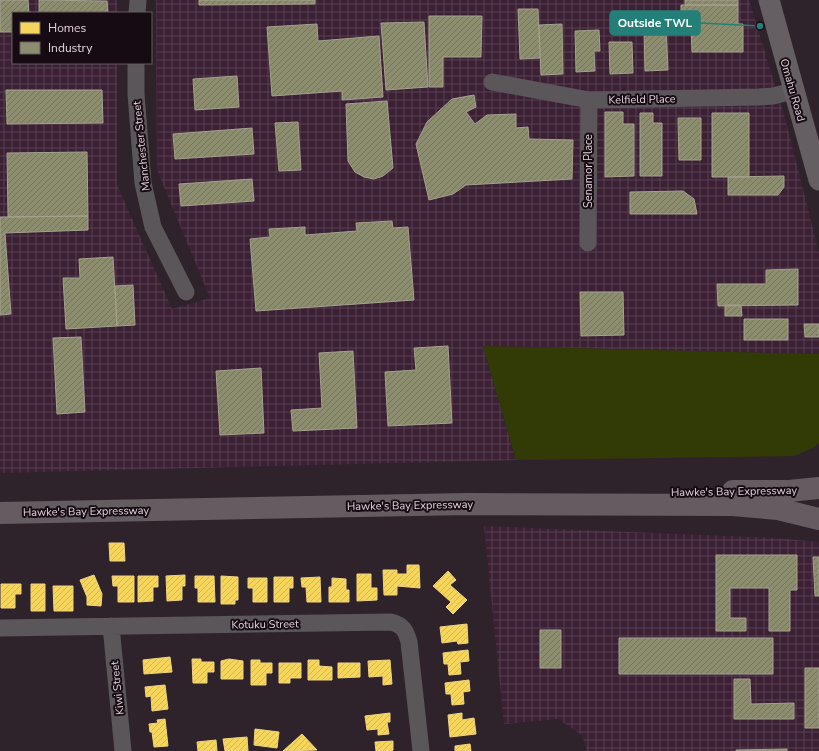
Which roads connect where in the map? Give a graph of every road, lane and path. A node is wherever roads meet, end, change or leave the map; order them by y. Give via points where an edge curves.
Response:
1 (138, 0) edge
2 (769, 0) edge
3 (137, 12) edge
4 (136, 64) edge
5 (492, 82) dead end
6 (793, 91) junction
7 (589, 100) junction
8 (819, 180) edge
9 (588, 243) dead end
10 (186, 292) dead end
11 (819, 488) edge
12 (0, 500) edge
13 (0, 513) edge
14 (819, 519) edge
15 (111, 626) junction
16 (0, 628) edge
17 (123, 751) edge
18 (421, 751) edge

1 - 3 street
2 - 6 main road, Omahu Road
4 - 10 street, Manchester Street via 143,183 153,227
5 - 7 street, Kelfield Place
6 - 7 street, Kelfield Place via 759,97
6 - 8 main road, Omahu Road
7 - 9 street, Senamor Place
11 - 12 highway, Hawke's Bay Expressway via 789,491
13 - 14 highway, Hawke's Bay Expressway via 468,504 732,505 778,509
15 - 16 street, Kotuku Street
15 - 17 street, Kiwi Street
15 - 18 street, Kotuku Street via 397,624 403,628 409,642

